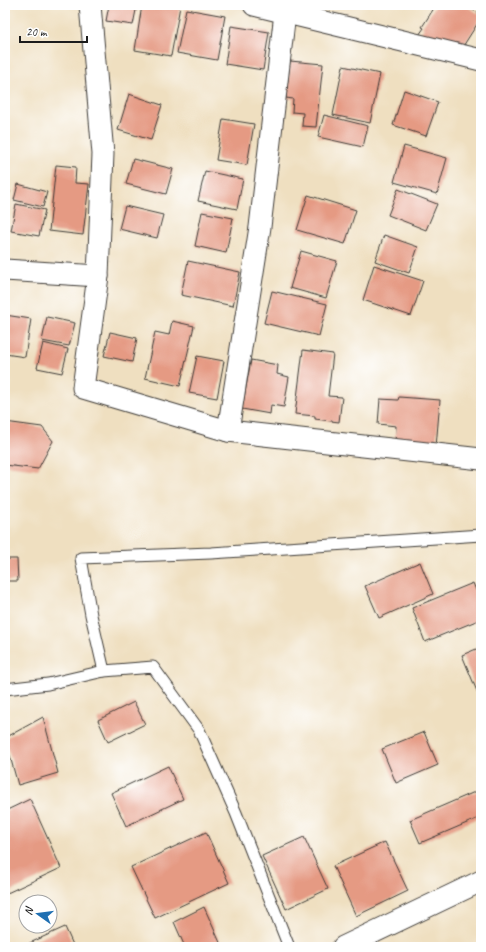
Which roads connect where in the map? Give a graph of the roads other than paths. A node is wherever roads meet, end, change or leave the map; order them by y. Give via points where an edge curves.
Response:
1 (90, 5) edge
2 (254, 5) edge
3 (286, 13) junction
4 (481, 60) edge
5 (5, 270) edge
6 (98, 276) junction
7 (228, 431) junction
8 (481, 459) edge
9 (481, 535) edge
10 (104, 671) junction
11 (5, 689) edge
12 (481, 881) edge
13 (365, 942) edge
14 (289, 947) edge
15 (343, 947) edge

1 - 6 street via 103,154
2 - 3 street
3 - 4 street
3 - 7 street via 260,227
5 - 6 street
6 - 7 street via 83,388
7 - 8 street
9 - 10 lane via 211,553 81,558
10 - 11 lane via 48,684
10 - 14 lane via 153,667 199,730 236,813
12 - 13 street
13 - 15 street

